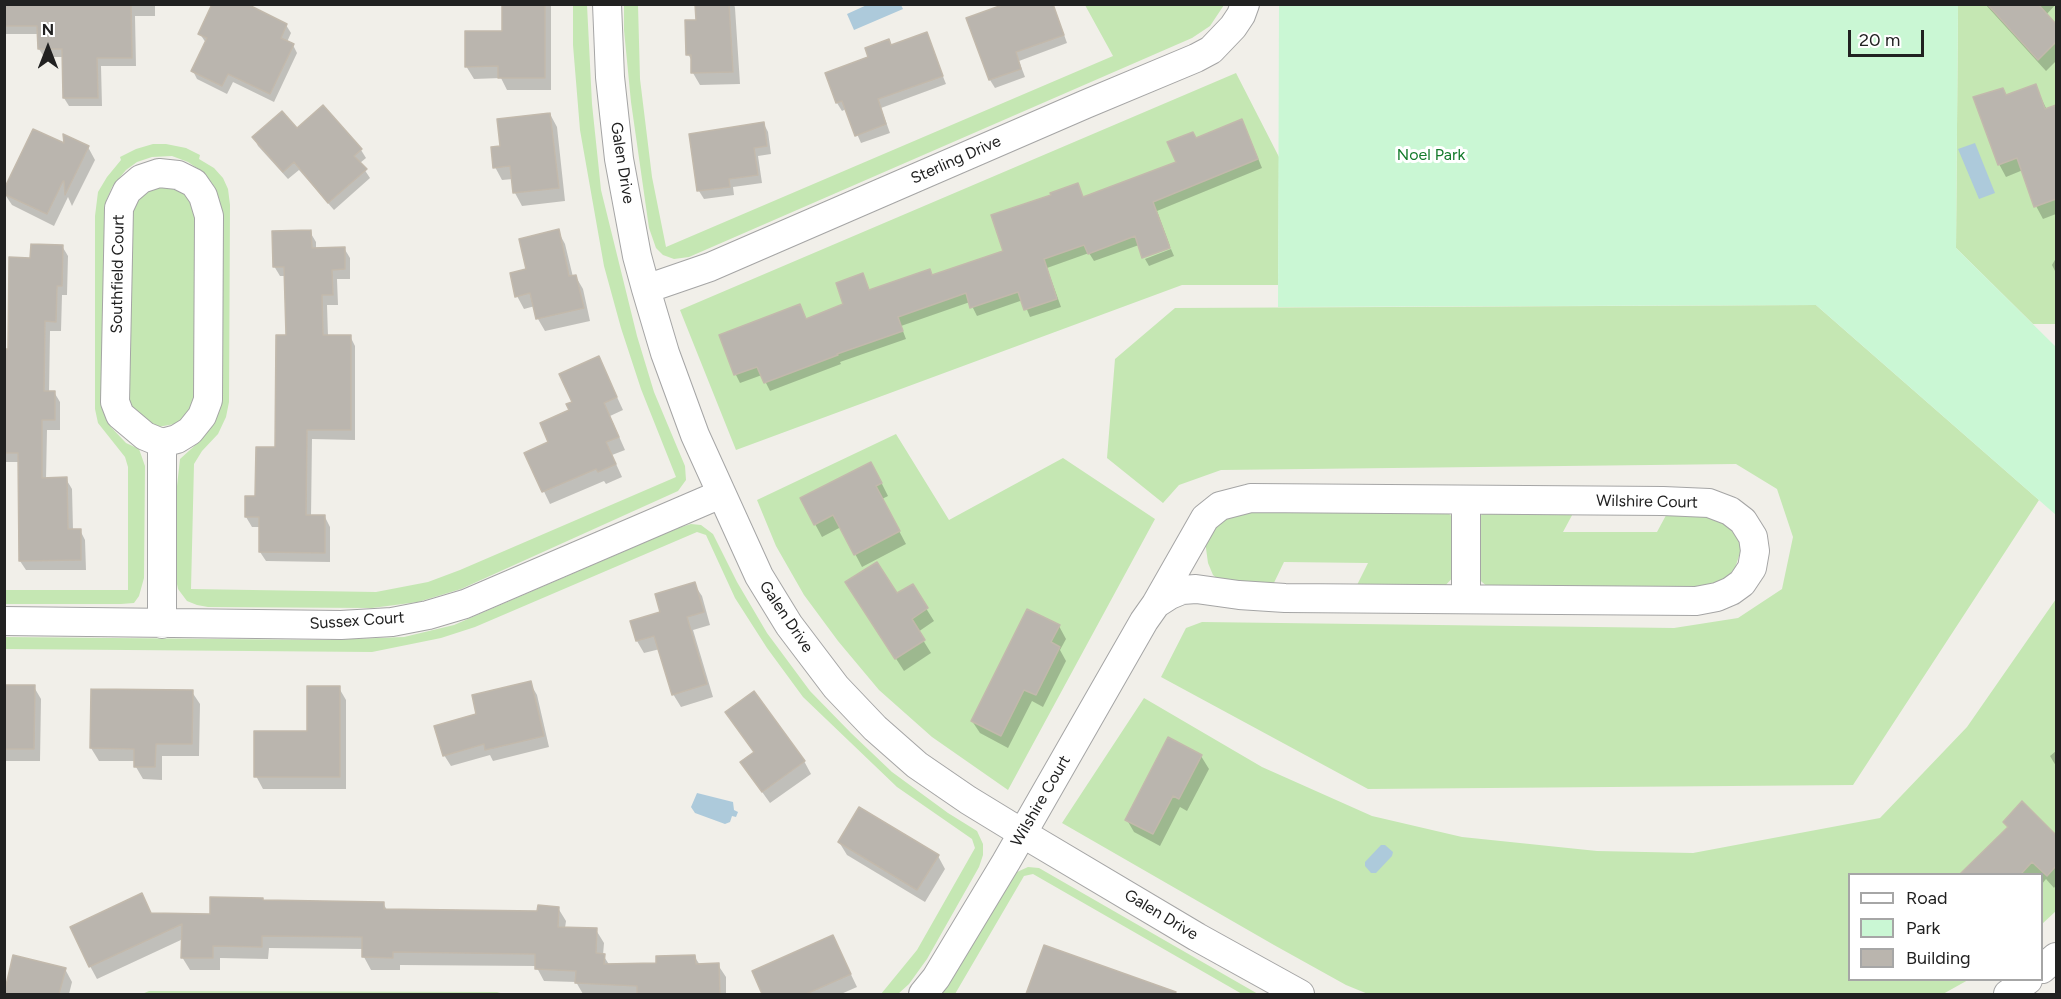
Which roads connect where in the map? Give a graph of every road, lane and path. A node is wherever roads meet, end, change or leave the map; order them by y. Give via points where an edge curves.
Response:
1 (607, 4) edge
2 (1245, 4) edge
3 (646, 289) junction
4 (162, 442) junction
5 (721, 495) junction
6 (1466, 500) junction
7 (1466, 599) junction
8 (1156, 604) junction
9 (4, 621) edge
10 (162, 624) junction
11 (1022, 833) junction
12 (2056, 957) edge
13 (2043, 968) edge
14 (2027, 981) edge
15 (922, 994) edge
16 (1300, 994) edge
17 (2008, 994) edge

1 - 3 street, Galen Drive via 619,159
2 - 3 street, Sterling Drive via 1233,27 1196,58 710,267
3 - 5 street, Galen Drive via 695,435
4 - 4 street, Southfield Court via 190,431 208,400 209,216 194,183 178,175 159,173 141,179 119,207 115,402 120,415 144,436
4 - 10 street
5 - 10 street, Sussex Court via 428,615 341,625
5 - 11 street, Galen Drive via 759,576 789,625 836,687 917,765
6 - 7 street
6 - 7 street, Wilshire Court via 1709,503 1743,521 1755,551 1752,568 1737,587 1717,597
6 - 8 street, Wilshire Court via 1251,498 1228,503 1205,518
7 - 8 street, Wilshire Court via 1285,598 1196,589 1182,590
8 - 11 street, Wilshire Court
9 - 10 street, Sussex Court
11 - 15 street, Wilshire Court via 936,978
11 - 16 street, Galen Drive
12 - 13 street
14 - 17 street

